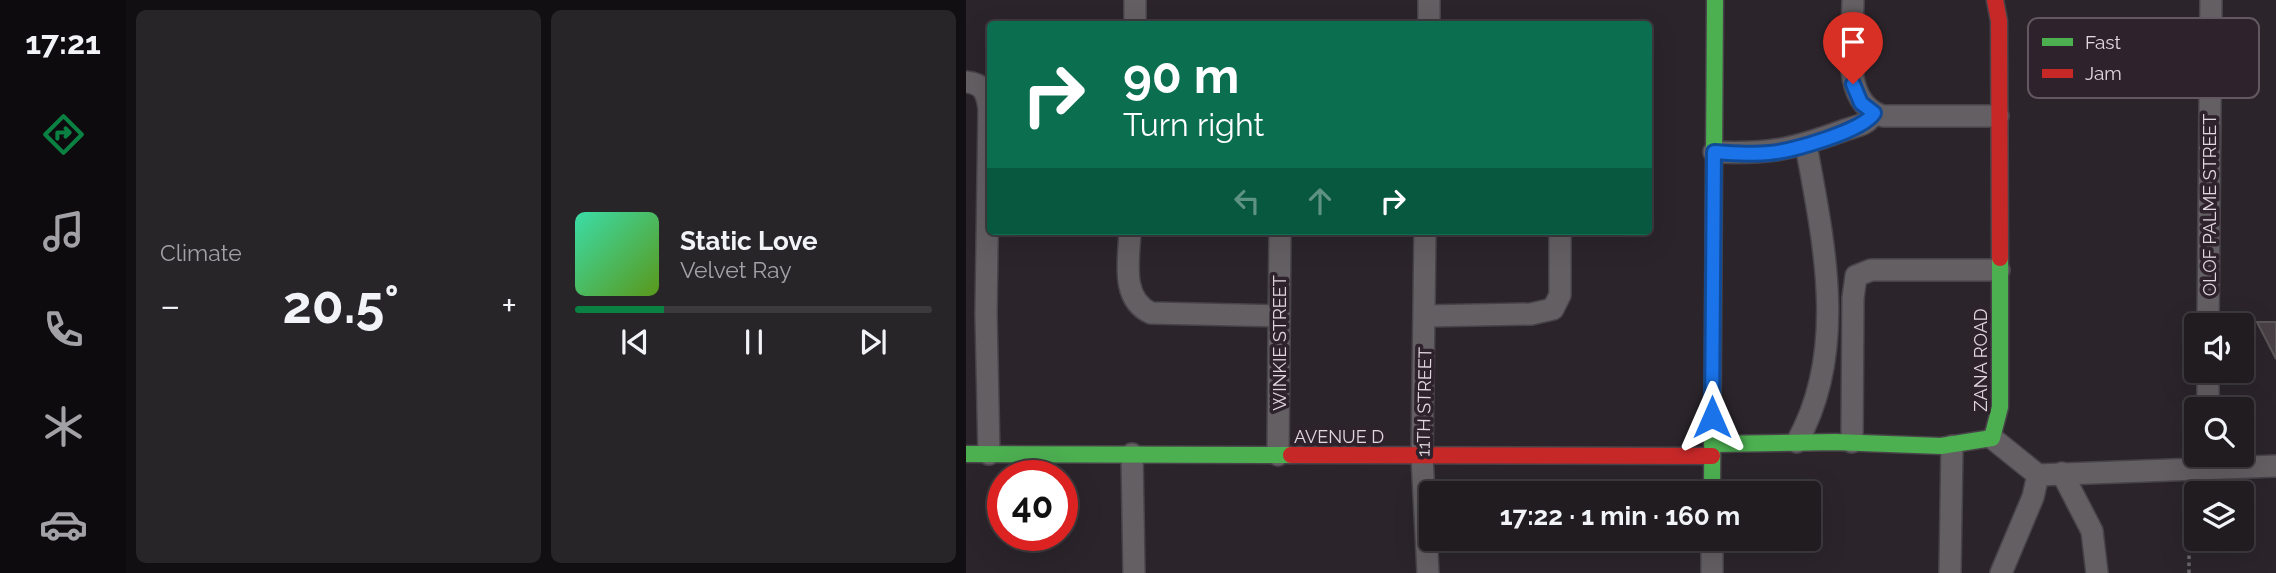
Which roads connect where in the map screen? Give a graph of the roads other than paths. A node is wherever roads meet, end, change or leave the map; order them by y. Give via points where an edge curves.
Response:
1 (1135, 0) edge
2 (1429, 0) edge
3 (1714, 0) edge
4 (1853, 0) edge
5 (1995, 0) edge
6 (2211, 0) edge
7 (2211, 18) edge
8 (1135, 21) edge
9 (1429, 21) edge
10 (966, 82) edge
11 (2210, 98) edge
12 (987, 101) edge
13 (1874, 113) junction
14 (1998, 116) junction
15 (987, 141) edge
16 (1806, 145) junction
17 (1714, 152) junction
18 (1130, 235) edge
19 (1280, 235) edge
20 (1425, 235) edge
21 (1560, 235) edge
22 (1999, 270) junction
23 (2208, 313) edge
24 (976, 314) edge
25 (1278, 316) junction
26 (1425, 316) junction
27 (1820, 392) junction
28 (1852, 413) junction
29 (1992, 438) junction
30 (1797, 442) junction
31 (1852, 442) junction
32 (1952, 446) junction
33 (1712, 450) junction
34 (966, 454) edge
35 (989, 454) junction
36 (1132, 454) junction
37 (1278, 455) junction
38 (1422, 456) junction
39 (2184, 463) edge
40 (2254, 464) edge
41 (2276, 466) edge
42 (2062, 473) junction
43 (2038, 475) junction
44 (1712, 481) edge
45 (1712, 551) edge
46 (1134, 573) edge
47 (1428, 573) edge
48 (1712, 573) edge
49 (1950, 573) edge
50 (2001, 573) edge
51 (2097, 573) edge

1 - 8 street
2 - 9 street
3 - 17 street
4 - 13 street via 1853,84 1861,103
5 - 14 street, ZANA ROAD
6 - 7 street, OLOF PALME STREET
10 - 12 street via 978,84
11 - 23 street, OLOF PALME STREET
13 - 14 street
13 - 16 street via 1864,124
14 - 22 street, ZANA ROAD
15 - 24 street
16 - 17 street via 1770,153
16 - 27 street via 1825,258 1827,321
17 - 33 street
18 - 25 street via 1129,290 1142,309 1151,313
19 - 25 street, WINKIE STREET
20 - 26 street, 11TH STREET
21 - 26 street via 1560,295 1553,309 1531,314
22 - 28 street via 1871,270 1856,276
22 - 29 street, ZANA ROAD via 2000,407
24 - 35 street
25 - 37 street, WINKIE STREET
26 - 38 street, 11TH STREET
27 - 28 street
27 - 30 street
28 - 31 street
29 - 32 street, ZANA ROAD
29 - 43 street
30 - 31 street, ZANA ROAD
30 - 33 street, ZANA ROAD
31 - 32 street, ZANA ROAD
32 - 49 street
33 - 38 street, AVENUE D
33 - 44 street
34 - 35 street, AVENUE D
35 - 36 street, AVENUE D
36 - 37 street, AVENUE D
36 - 46 street
37 - 38 street, AVENUE D
38 - 47 street, 11TH STREET
39 - 42 street
40 - 41 street
42 - 43 street
42 - 51 street via 2092,531
43 - 50 street
45 - 48 street

